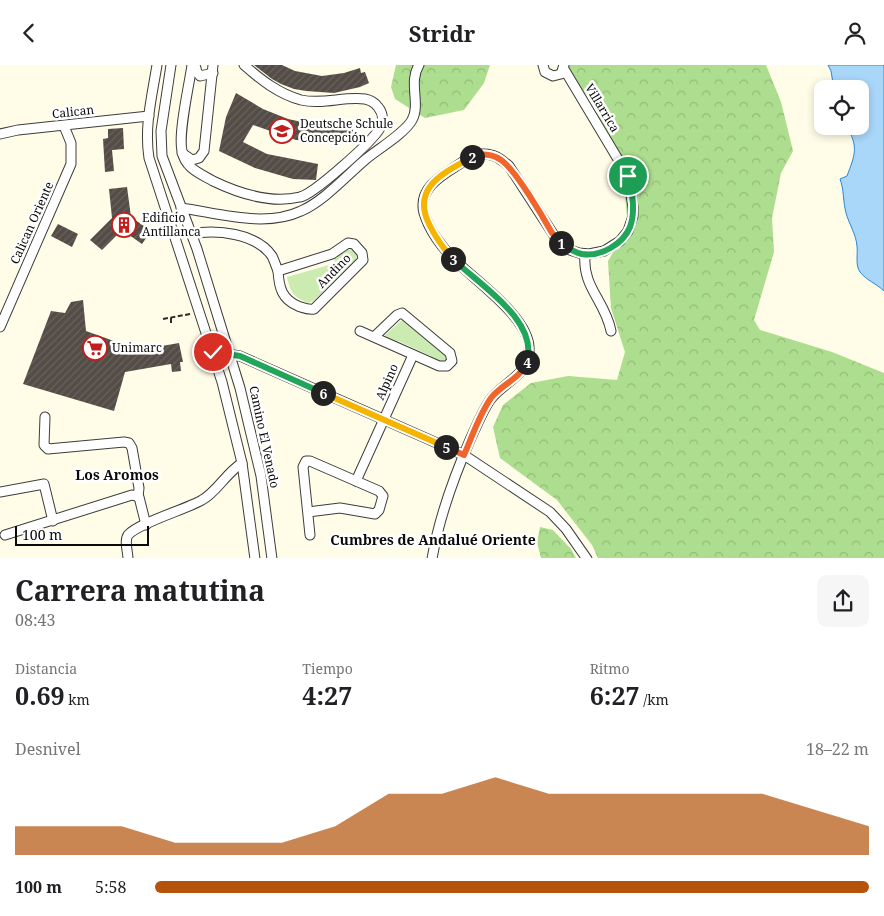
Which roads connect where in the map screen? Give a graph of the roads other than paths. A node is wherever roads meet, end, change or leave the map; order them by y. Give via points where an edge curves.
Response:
1 (157, 65) edge
2 (171, 65) edge
3 (193, 65) edge
4 (244, 65) edge
5 (419, 65) edge
6 (543, 65) edge
7 (564, 67) edge
8 (213, 69) edge
9 (149, 116) junction
10 (64, 126) junction
11 (0, 133) edge
12 (182, 153) junction
13 (181, 208) junction
14 (191, 234) junction
15 (585, 254) junction
16 (278, 271) junction
17 (0, 327) edge
18 (360, 331) dead end
19 (610, 331) dead end
20 (374, 337) junction
21 (213, 352) junction
22 (231, 354) junction
23 (413, 355) junction
24 (45, 417) dead end
25 (383, 419) junction
26 (464, 455) junction
27 (242, 463) junction
28 (356, 481) junction
29 (0, 492) edge
30 (138, 497) junction
31 (308, 511) junction
32 (53, 521) junction
33 (146, 525) junction
34 (5, 535) dead end
35 (310, 535) dead end
36 (128, 558) edge
37 (254, 558) edge
38 (272, 558) edge
39 (432, 558) edge
40 (586, 558) edge

1 - 9 street
2 - 13 street, Camino El Venado via 160,131 161,147
3 - 8 street via 200,76
3 - 12 street
4 - 12 street via 281,93 301,100 369,100 381,113 381,127 344,166 303,196 292,199 268,199 240,193 188,167
5 - 13 street via 414,81 415,110 408,127 315,203 300,212 265,219
6 - 7 street via 545,73 553,77 561,74
7 - 15 street, Villarrica via 624,168 632,199 633,216 624,237 604,251
8 - 12 street via 204,151 199,158 192,160
9 - 10 street, Calican
9 - 21 street via 147,143 151,164
10 - 11 street, Calican
10 - 17 street, Calican Oriente via 71,143 71,164
13 - 14 street, Camino El Venado
14 - 16 street, Andino via 226,232 242,237 265,249
14 - 22 street, Camino El Venado
15 - 19 street via 586,275 608,316
15 - 26 street via 570,250 557,240 509,166 496,156 471,157 428,188 423,207 437,238 454,260 509,311 529,342 525,367 491,398
16 - 16 street, Andino via 332,254 348,243 354,244 364,257 312,310 285,298
18 - 20 street
20 - 23 street
20 - 23 street via 402,313 450,353 452,359 442,367
21 - 22 street
21 - 27 street
22 - 25 street
22 - 38 street, Camino El Venado via 261,476
23 - 25 street, Alpino
24 - 30 street via 44,445 48,449 129,443
25 - 26 street
25 - 28 street, Alpino
26 - 39 street via 443,511
26 - 40 street via 550,512
27 - 33 street via 204,499
27 - 37 street
28 - 31 street via 310,461 305,462
28 - 31 street via 382,494 376,513 340,508
29 - 32 street via 44,484
30 - 32 street via 132,495
30 - 33 street
31 - 35 street
32 - 34 street
33 - 36 street via 128,536

